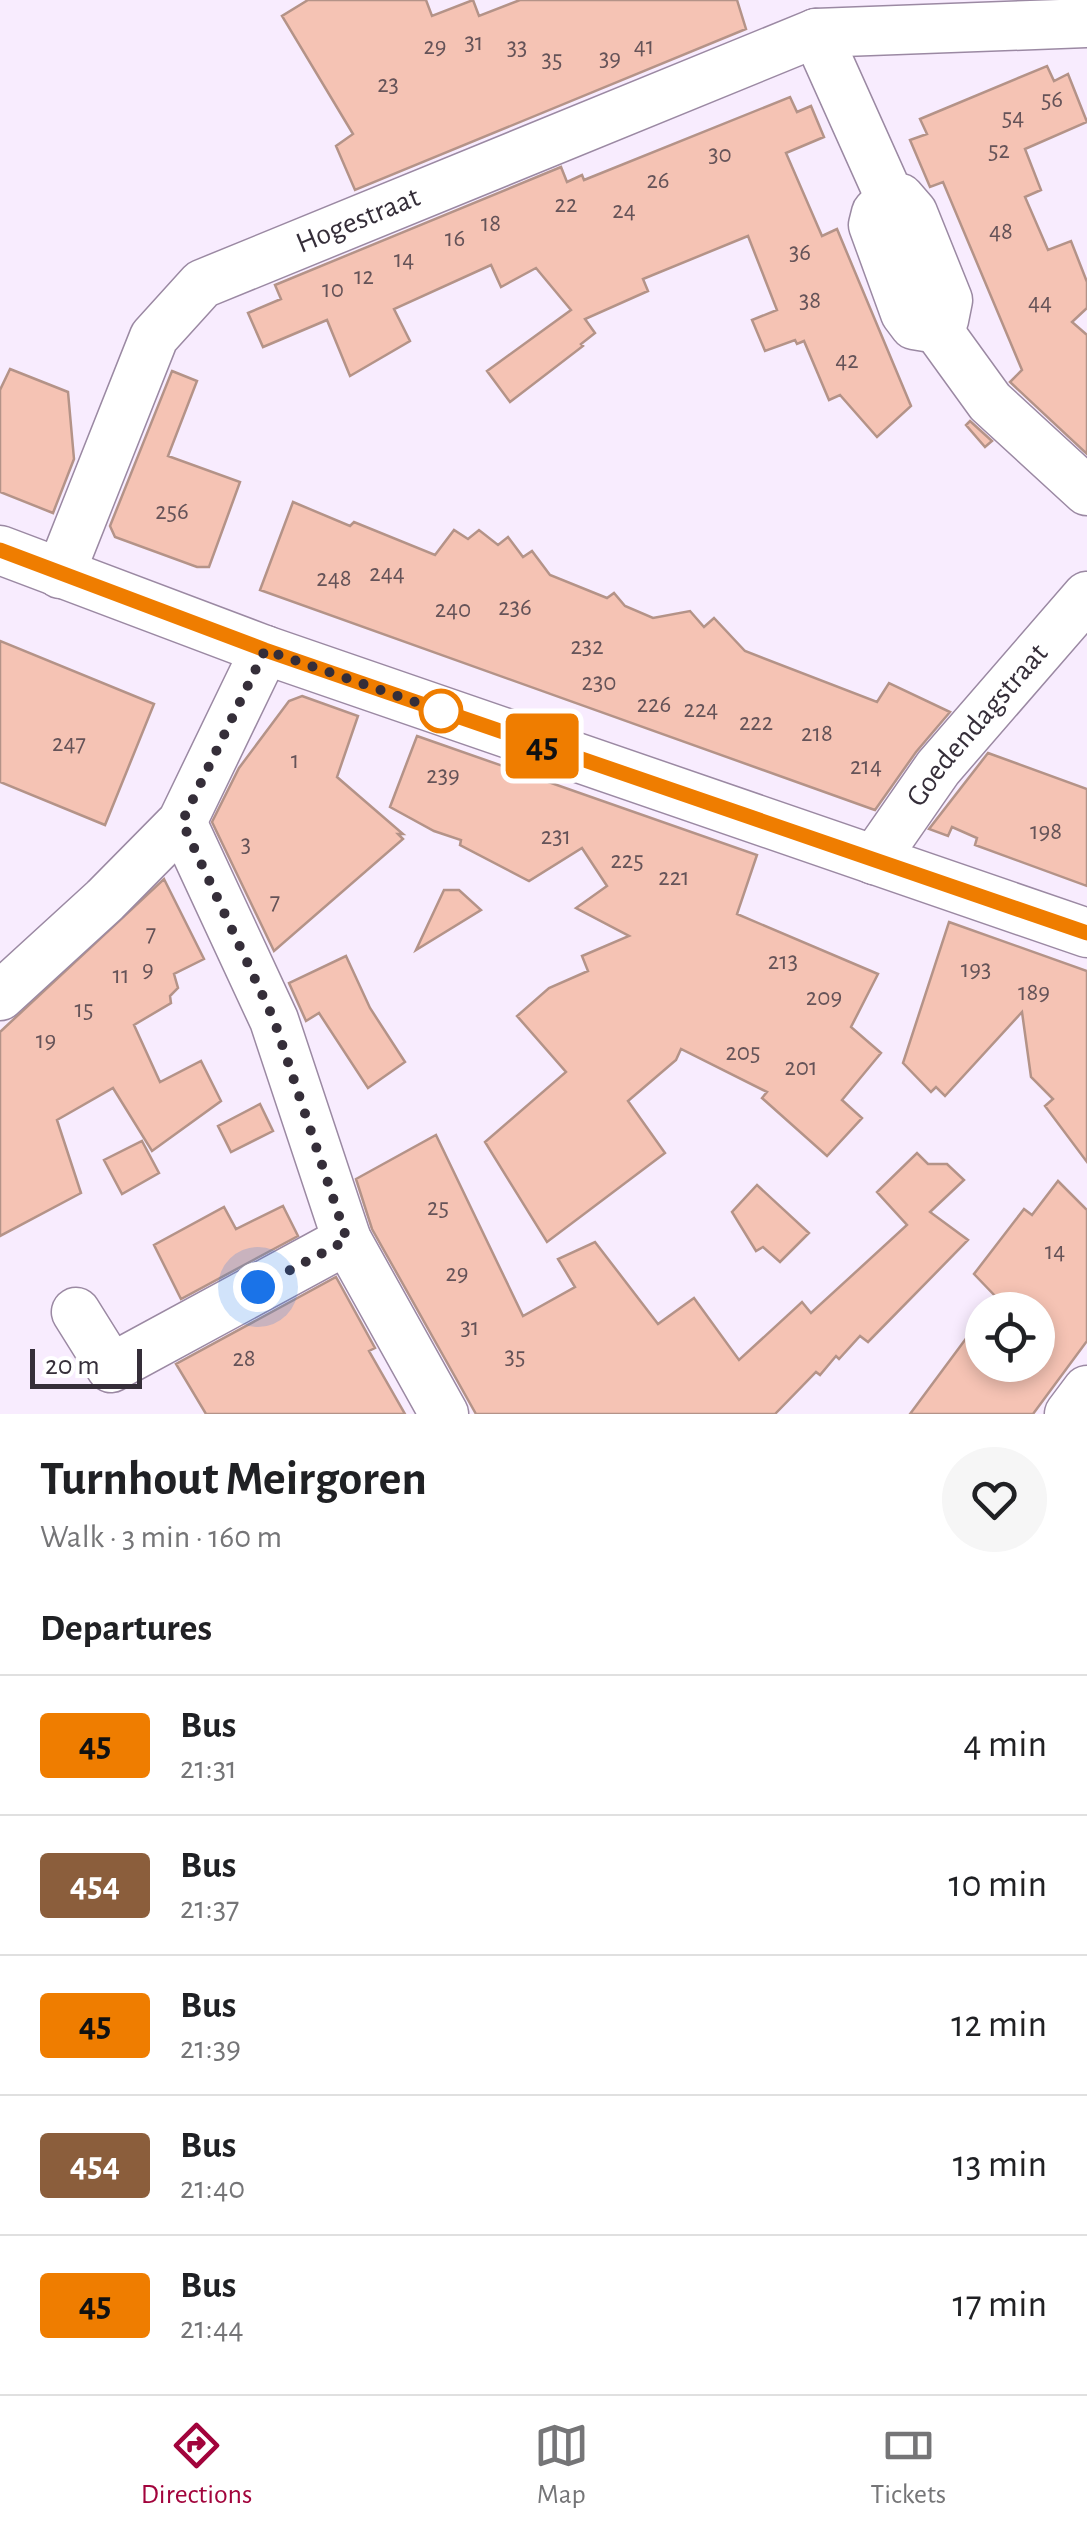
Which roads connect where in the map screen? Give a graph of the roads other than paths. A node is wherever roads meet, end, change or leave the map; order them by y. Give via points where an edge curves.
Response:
1 (1087, 23) edge
2 (816, 33) junction
3 (1087, 491) edge
4 (0, 550) edge
5 (60, 574) junction
6 (1087, 596) edge
7 (265, 650) junction
8 (182, 822) junction
9 (874, 860) junction
10 (1087, 933) edge
11 (0, 996) edge
12 (347, 1240) junction
13 (76, 1312) dead end
14 (1087, 1390) edge
15 (444, 1414) edge
16 (1069, 1414) edge

1 - 2 street, Hogestraat
2 - 3 street via 890,198 900,198 913,212 948,300 936,326 990,402
2 - 5 street, Hogestraat via 202,284 154,338
4 - 5 street
5 - 7 street
6 - 9 street, Goedendagstraat via 938,768
7 - 8 street
7 - 9 street
8 - 11 street
8 - 12 street via 274,1020
9 - 10 street
12 - 13 street via 114,1386
12 - 15 street
14 - 16 street

